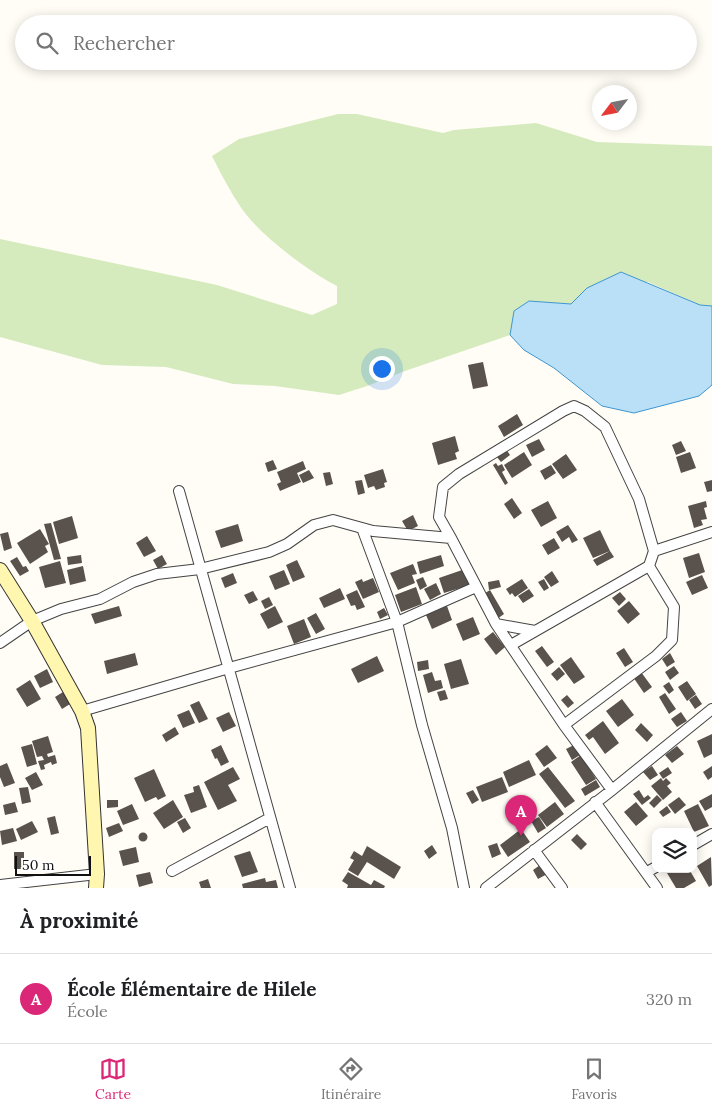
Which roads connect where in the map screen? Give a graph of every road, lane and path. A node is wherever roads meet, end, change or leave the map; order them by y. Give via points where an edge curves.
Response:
1 (179, 491) dead end
2 (362, 528) junction
3 (712, 532) edge
4 (450, 538) junction
5 (654, 552) junction
6 (649, 566) junction
7 (200, 568) junction
8 (0, 570) edge
9 (476, 587) junction
10 (32, 621) junction
11 (397, 622) junction
12 (496, 624) junction
13 (535, 632) junction
14 (0, 642) edge
15 (511, 645) junction
16 (229, 668) junction
17 (712, 709) edge
18 (82, 711) junction
19 (564, 725) junction
20 (612, 790) junction
21 (596, 802) junction
22 (270, 818) junction
23 (712, 834) edge
24 (697, 843) edge
25 (534, 850) junction
26 (651, 870) edge
27 (172, 871) dead end
28 (96, 881) edge
29 (0, 885) edge
30 (290, 888) edge
31 (464, 888) edge
32 (486, 888) edge
33 (562, 888) edge
34 (657, 888) edge

1 - 7 street
2 - 4 street
2 - 7 street via 333,520 314,526 270,552
2 - 11 street
3 - 5 street
4 - 5 street via 439,517 443,487 459,474 574,406 605,427 639,499
4 - 9 street
5 - 6 street
6 - 13 street
6 - 19 street via 674,607 672,640 656,656
7 - 10 street via 157,574 100,599
7 - 16 street
8 - 10 street
9 - 11 street
9 - 12 street
10 - 14 street
10 - 18 street
11 - 16 street
11 - 31 street via 452,828
12 - 13 street
12 - 15 street
13 - 15 street
15 - 19 street
16 - 18 street
16 - 22 street
17 - 20 street
18 - 28 street via 88,728
19 - 20 street
20 - 21 street
21 - 25 street
21 - 26 street
22 - 27 street
22 - 30 street
23 - 24 street
25 - 32 street
25 - 33 street
26 - 34 street
28 - 29 street

